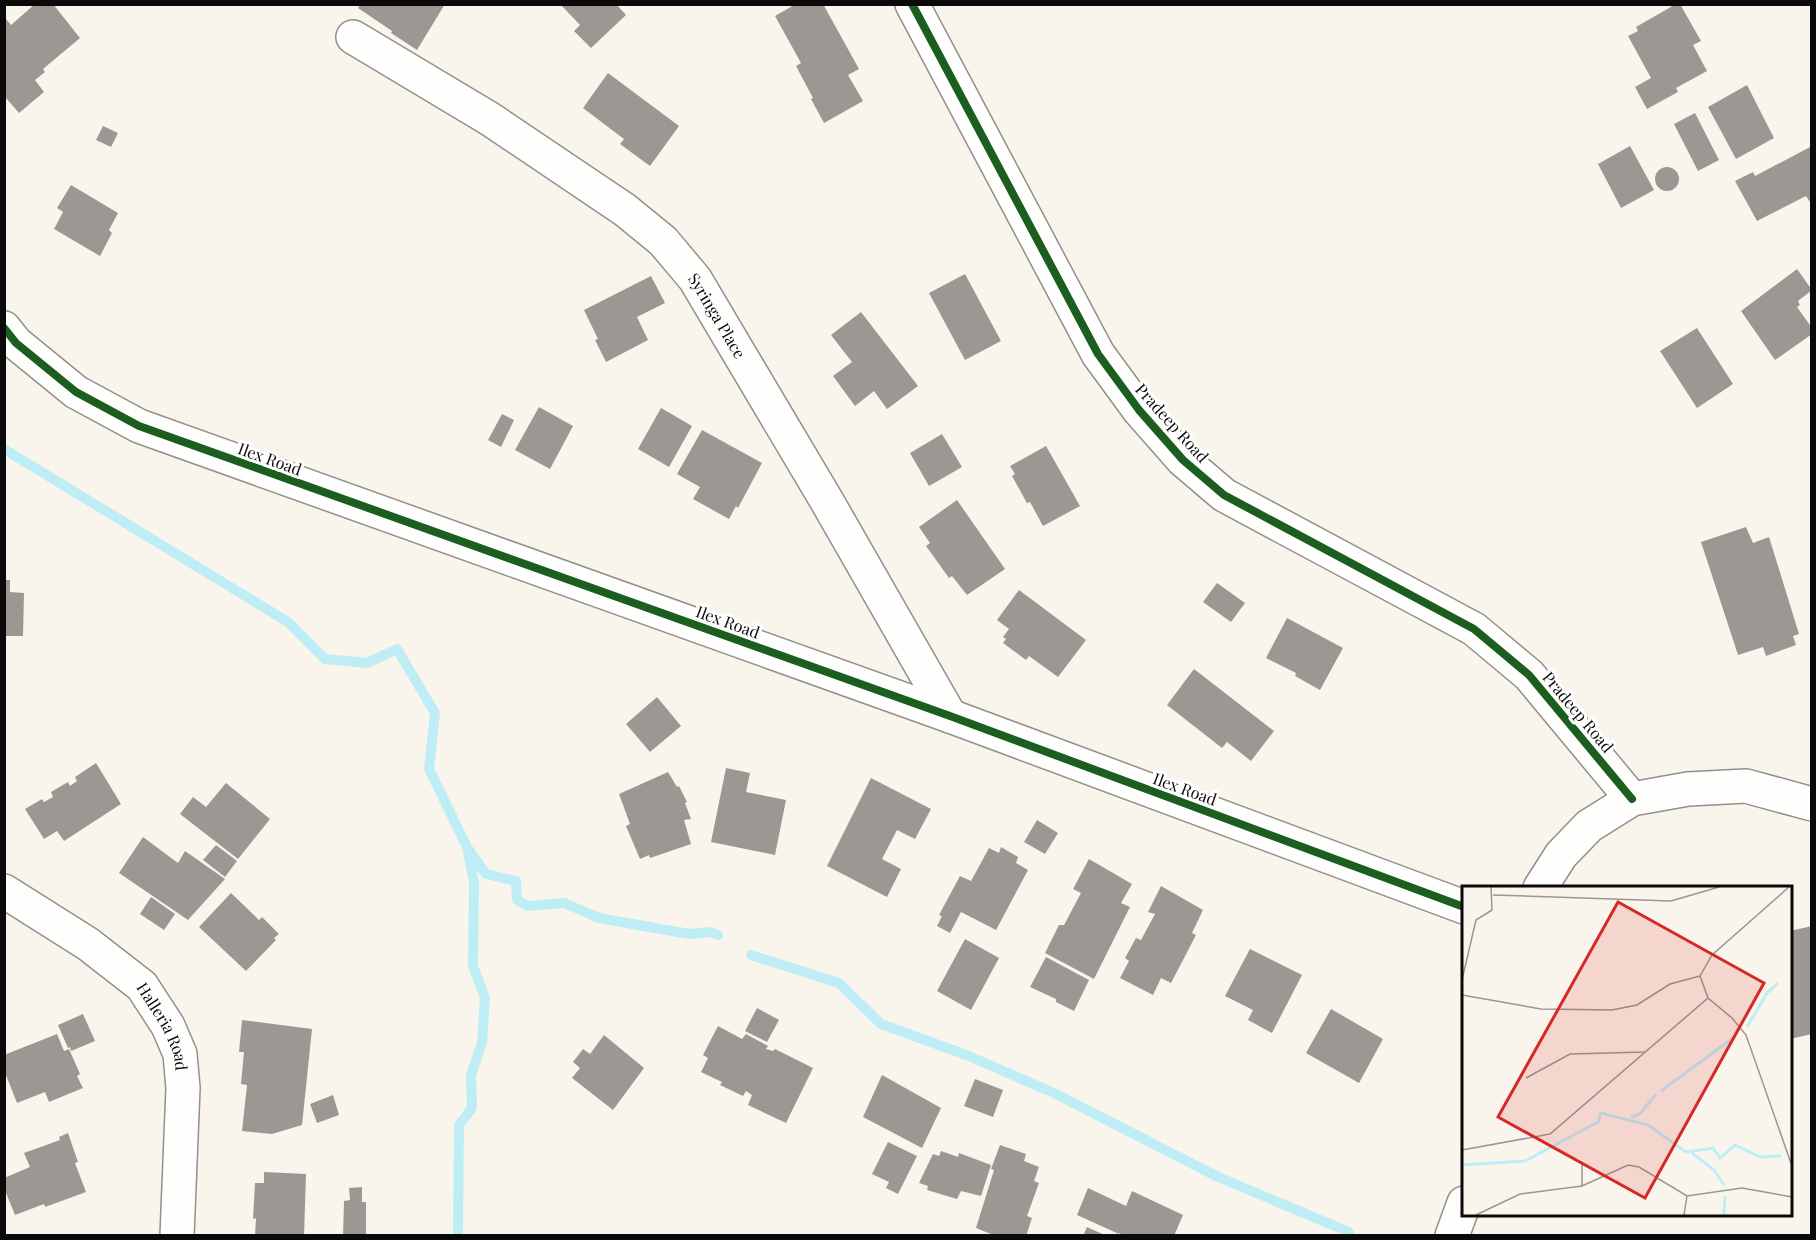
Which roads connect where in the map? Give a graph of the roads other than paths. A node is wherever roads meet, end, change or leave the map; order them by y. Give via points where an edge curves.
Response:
1 (912, 4) edge
2 (353, 37) dead end
3 (4, 328) edge
4 (950, 717) junction
5 (1632, 799) junction
6 (1812, 804) edge
7 (1541, 886) edge
8 (4, 891) edge
9 (1462, 906) edge
10 (1462, 1208) edge
11 (177, 1236) edge
12 (1452, 1236) edge

1 - 5 street, Pradeep Road via 1098,354 1138,410 1183,460 1224,495 1474,629 1529,675
2 - 4 street, Syringa Place via 490,119 626,210 663,240 696,279
3 - 4 street, Ilex Road via 16,343 76,392 139,426
4 - 9 street, Ilex Road
5 - 6 street via 1688,789 1746,786
5 - 7 street via 1589,826 1561,855
8 - 11 street, Halleria Road via 88,944 142,986 168,1026 180,1054 183,1088
10 - 12 street

